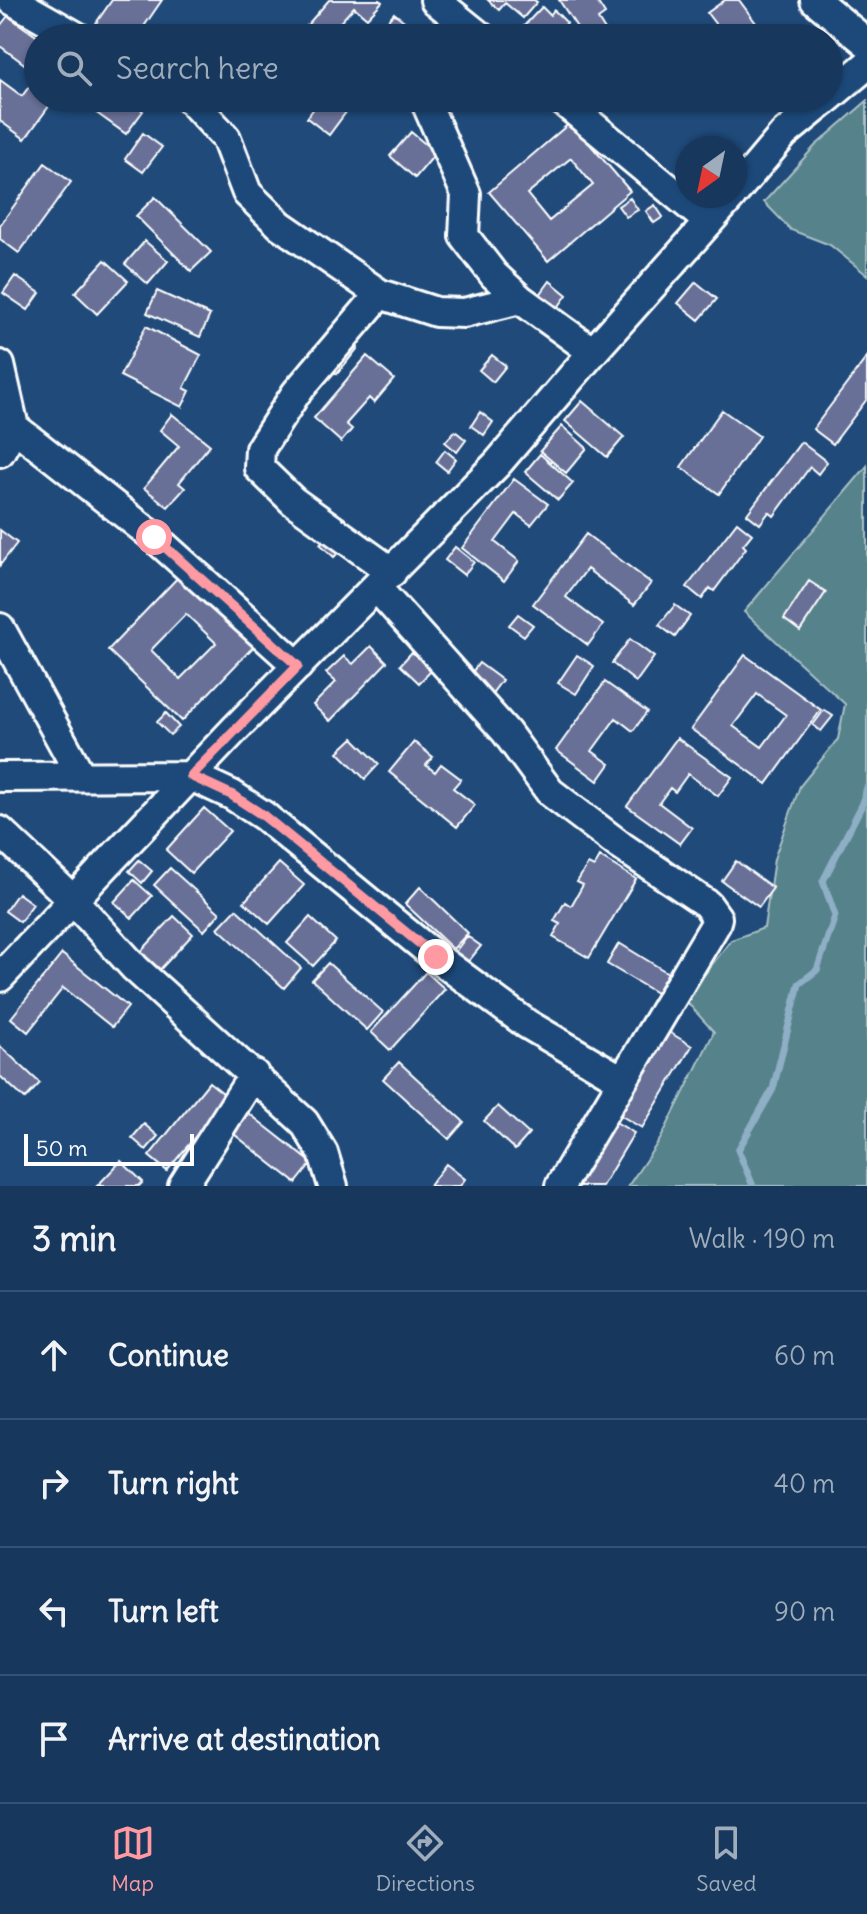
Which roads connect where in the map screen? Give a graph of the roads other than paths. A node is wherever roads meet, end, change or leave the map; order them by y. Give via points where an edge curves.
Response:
1 (12, 0) edge
2 (435, 0) edge
3 (815, 0) edge
4 (54, 24) edge
5 (458, 24) edge
6 (867, 43) edge
7 (867, 65) edge
8 (843, 86) edge
9 (202, 112) edge
10 (430, 112) edge
11 (576, 112) edge
12 (812, 112) edge
13 (747, 178) edge
14 (721, 208) edge
15 (709, 222) junction
16 (380, 294) junction
17 (520, 299) junction
18 (593, 352) junction
19 (0, 365) edge
20 (7, 424) edge
21 (0, 452) edge
22 (384, 579) junction
23 (0, 628) edge
24 (298, 666) junction
25 (81, 776) junction
26 (191, 776) junction
27 (0, 777) edge
28 (0, 831) edge
29 (73, 900) junction
30 (0, 977) edge
31 (254, 1074) junction
32 (622, 1080) junction
33 (183, 1186) edge
34 (333, 1186) edge
35 (560, 1186) edge

1 - 4 street
2 - 5 street
3 - 6 street
7 - 8 street
9 - 16 street via 226,138 247,193 280,225
10 - 17 street via 466,194 464,236
11 - 15 street
12 - 13 street via 784,134
14 - 15 street
15 - 18 street
16 - 17 street via 436,312 464,313
16 - 22 street via 296,393 260,449 259,468
17 - 18 street
18 - 22 street via 497,464
19 - 20 street
20 - 21 street
20 - 24 street via 154,537
22 - 24 street
22 - 32 street via 550,792 707,904 717,918
23 - 25 street
24 - 26 street
25 - 26 street
25 - 27 street
26 - 29 street
26 - 32 street via 264,816 436,957 527,1024
28 - 29 street
29 - 30 street
29 - 31 street via 135,968
31 - 33 street
31 - 34 street via 304,1122 323,1153
32 - 35 street

